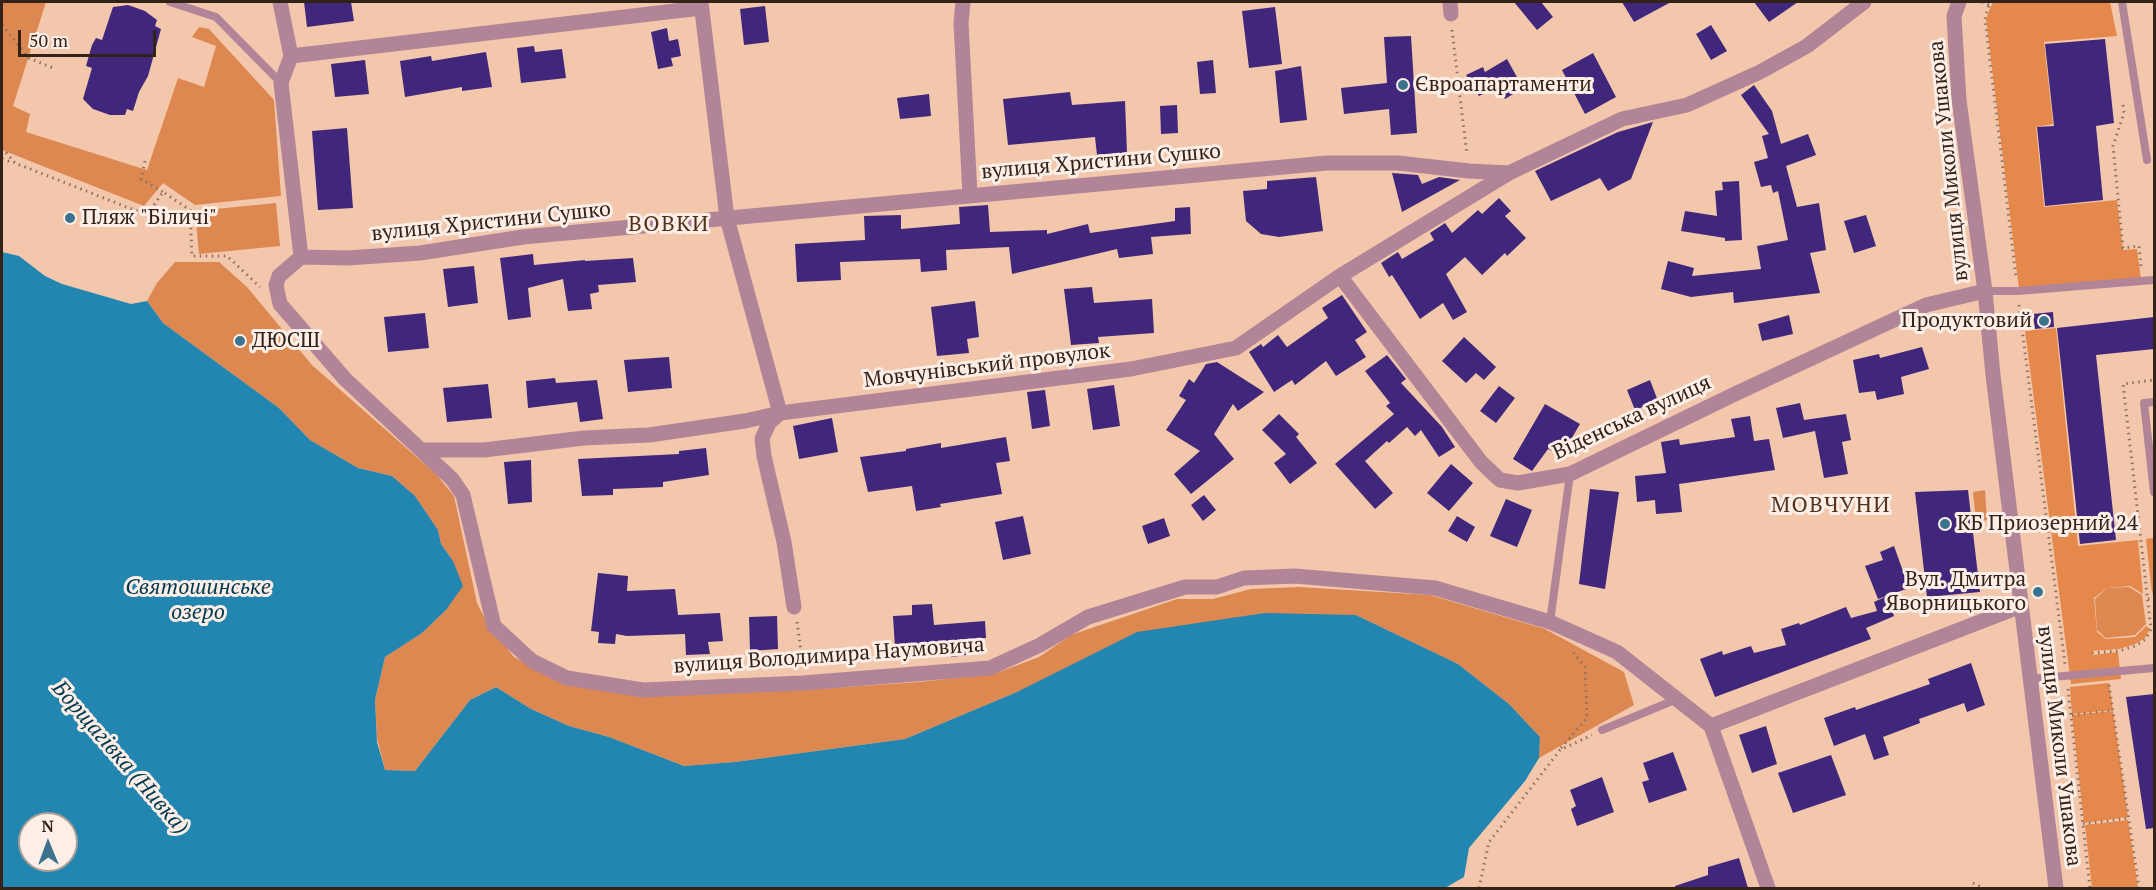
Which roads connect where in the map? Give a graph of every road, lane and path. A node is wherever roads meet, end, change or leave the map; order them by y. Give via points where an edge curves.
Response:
1 (170, 2) edge
2 (280, 2) edge
3 (963, 2) edge
4 (1864, 2) edge
5 (1959, 2) edge
6 (1982, 2) edge
7 (2122, 2) edge
8 (1991, 3) edge
9 (701, 5) edge
10 (1450, 8) edge
11 (2, 25) edge
12 (291, 56) junction
13 (53, 68) dead end
14 (282, 83) junction
15 (2123, 102) dead end
16 (2, 148) edge
17 (2, 159) edge
18 (2147, 160) dead end
19 (145, 162) dead end
20 (15, 163) junction
21 (1469, 171) junction
22 (1509, 173) junction
23 (163, 192) junction
24 (970, 195) junction
25 (728, 218) junction
26 (301, 257) junction
27 (2140, 260) dead end
28 (1340, 276) junction
29 (2154, 280) edge
30 (1985, 291) junction
31 (2018, 291) junction
32 (280, 304) junction
33 (2154, 380) edge
34 (2154, 402) edge
35 (780, 413) junction
36 (421, 450) junction
37 (1570, 474) junction
38 (2154, 492) edge
39 (2154, 598) edge
40 (2148, 599) junction
41 (2021, 606) junction
42 (794, 607) joint
43 (1550, 622) junction
44 (1571, 649) dead end
45 (2092, 653) dead end
46 (2154, 668) edge
47 (2107, 672) junction
48 (2066, 676) junction
49 (2030, 679) junction
50 (803, 683) junction
51 (1678, 699) junction
52 (2114, 710) junction
53 (2072, 715) junction
54 (1712, 726) junction
55 (1602, 730) joint
56 (1560, 750) junction
57 (2129, 818) junction
58 (2084, 824) junction
59 (1973, 883) dead end
60 (1479, 888) edge
61 (1768, 888) edge
62 (1983, 888) edge
63 (2056, 888) edge
64 (2090, 888) edge
65 (2139, 888) edge

1 - 14 lane via 216,16
2 - 12 street
3 - 24 street
4 - 22 street, вулиця Христини Сушко via 1807,46 1760,72 1687,105 1622,119
5 - 30 street, вулиця Миколи Ушакова via 1954,16 1959,100
6 - 8 path
7 - 18 lane
8 - 31 path via 1984,18
9 - 12 street
9 - 25 street
10 - 21 path
11 - 13 path via 29,58
12 - 14 street
14 - 26 street
15 - 27 path via 2124,113 2113,146 2123,248 2139,246
16 - 20 path
17 - 20 path
19 - 23 path via 141,179
20 - 23 path via 147,216
21 - 22 street, вулиця Христини Сушко
21 - 24 street, вулиця Христини Сушко via 1398,163 1327,163
22 - 28 street, Мовчунівський провулок
23 - 32 path via 190,210 192,256 227,256
24 - 25 street, вулиця Христини Сушко
25 - 26 street, вулиця Христини Сушко via 523,237 420,253
25 - 35 street
26 - 32 street via 279,276 276,285
28 - 35 street, Мовчунівський провулок via 1236,348 1131,369
28 - 37 street, Віденська вулиця via 1481,462 1500,480 1518,483
29 - 31 lane
30 - 31 lane
30 - 37 street, Віденська вулиця via 1926,305
30 - 41 street, вулиця Миколи Ушакова
31 - 48 path
32 - 36 street, вулиця Володимира Наумовича via 345,379
33 - 40 path via 2123,384
34 - 38 lane via 2144,403
35 - 36 street, Мовчунівський провулок via 650,435 484,450
35 - 42 street via 769,423 762,439
36 - 50 street, вулиця Володимира Наумовича via 463,495 494,626 532,661 567,678 643,690
37 - 43 lane
39 - 40 path
40 - 45 path via 2151,629 2146,639 2119,651
41 - 49 street, вулиця Миколи Ушакова
41 - 54 street
42 - 50 path
43 - 50 street, вулиця Володимира Наумовича via 1435,588 1295,576 1244,578 1217,587 1185,587 1088,617 1041,645 990,668
43 - 51 street, вулиця Володимира Наумовича via 1617,652
44 - 56 path via 1585,667 1587,718
46 - 47 lane
47 - 48 lane
47 - 52 path
48 - 49 lane
48 - 53 path
49 - 63 street, вулиця Миколи Ушакова
51 - 54 street, вулиця Володимира Наумовича
51 - 55 lane
52 - 53 path
52 - 57 path
53 - 58 path
54 - 61 street
55 - 56 path
56 - 60 path via 1489,842
57 - 58 path
57 - 65 path
58 - 64 path
59 - 62 path

